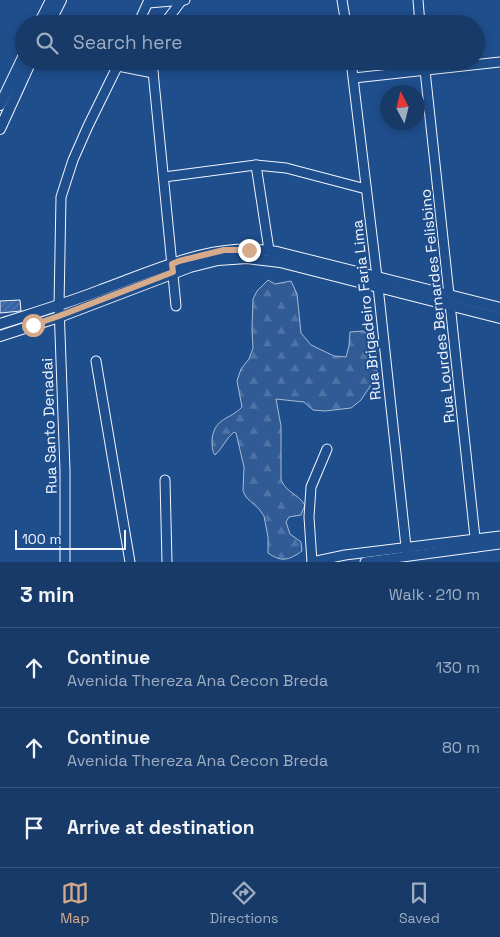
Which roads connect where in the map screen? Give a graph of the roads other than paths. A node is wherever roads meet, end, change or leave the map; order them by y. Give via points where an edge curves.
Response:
1 (51, 0) edge
2 (61, 0) edge
3 (182, 0) edge
4 (186, 0) edge
5 (342, 0) edge
6 (418, 0) edge
7 (149, 2) edge
8 (44, 15) edge
9 (54, 15) edge
10 (142, 15) edge
11 (171, 15) edge
12 (344, 15) edge
13 (419, 15) edge
14 (500, 62) edge
15 (485, 63) edge
16 (17, 70) edge
17 (27, 70) edge
18 (116, 70) edge
19 (142, 70) edge
20 (153, 70) edge
21 (353, 70) edge
22 (401, 70) edge
23 (424, 70) edge
24 (153, 73) junction
25 (354, 78) junction
26 (0, 105) edge
27 (0, 129) edge
28 (256, 165) junction
29 (164, 177) junction
30 (366, 189) junction
31 (269, 250) junction
32 (172, 268) junction
33 (377, 282) junction
34 (450, 301) junction
35 (176, 306) dead end
36 (500, 308) edge
37 (59, 311) junction
38 (500, 318) edge
39 (0, 324) edge
40 (0, 336) edge
41 (96, 361) dead end
42 (327, 449) dead end
43 (165, 480) dead end
44 (500, 536) edge
45 (476, 543) junction
46 (500, 544) edge
47 (406, 552) junction
48 (65, 562) edge
49 (130, 562) edge
50 (166, 562) edge
51 (312, 562) edge
52 (365, 562) edge

1 - 8 main road
2 - 9 main road
3 - 4 street
3 - 7 street
3 - 11 street
5 - 12 street
6 - 13 street
7 - 10 street
14 - 15 street
16 - 26 main road
17 - 27 main road
18 - 37 street, Rua Santo Denadai via 73,160 61,197
19 - 24 street
20 - 24 street
21 - 25 street, Rua Brigadeiro Faria Lima
22 - 25 street
23 - 34 street, Rua Lourdes Bernardes Felisbino
24 - 29 street
25 - 30 street, Rua Brigadeiro Faria Lima
28 - 29 street
28 - 30 street via 286,168
28 - 31 street
29 - 32 street
30 - 33 street, Rua Brigadeiro Faria Lima
31 - 32 main road via 224,250 202,254
31 - 33 main road
32 - 33 main road via 218,260 264,259
32 - 35 street
32 - 37 main road
33 - 34 main road
33 - 47 street, Rua Brigadeiro Faria Lima
34 - 36 main road
34 - 38 main road
34 - 45 street, Rua Lourdes Bernardes Felisbino
37 - 39 main road
37 - 40 main road
37 - 48 street, Rua Santo Denadai
41 - 49 street
42 - 51 street via 311,487
43 - 50 street
44 - 45 street
45 - 46 street
45 - 47 street
47 - 51 street
47 - 52 street

